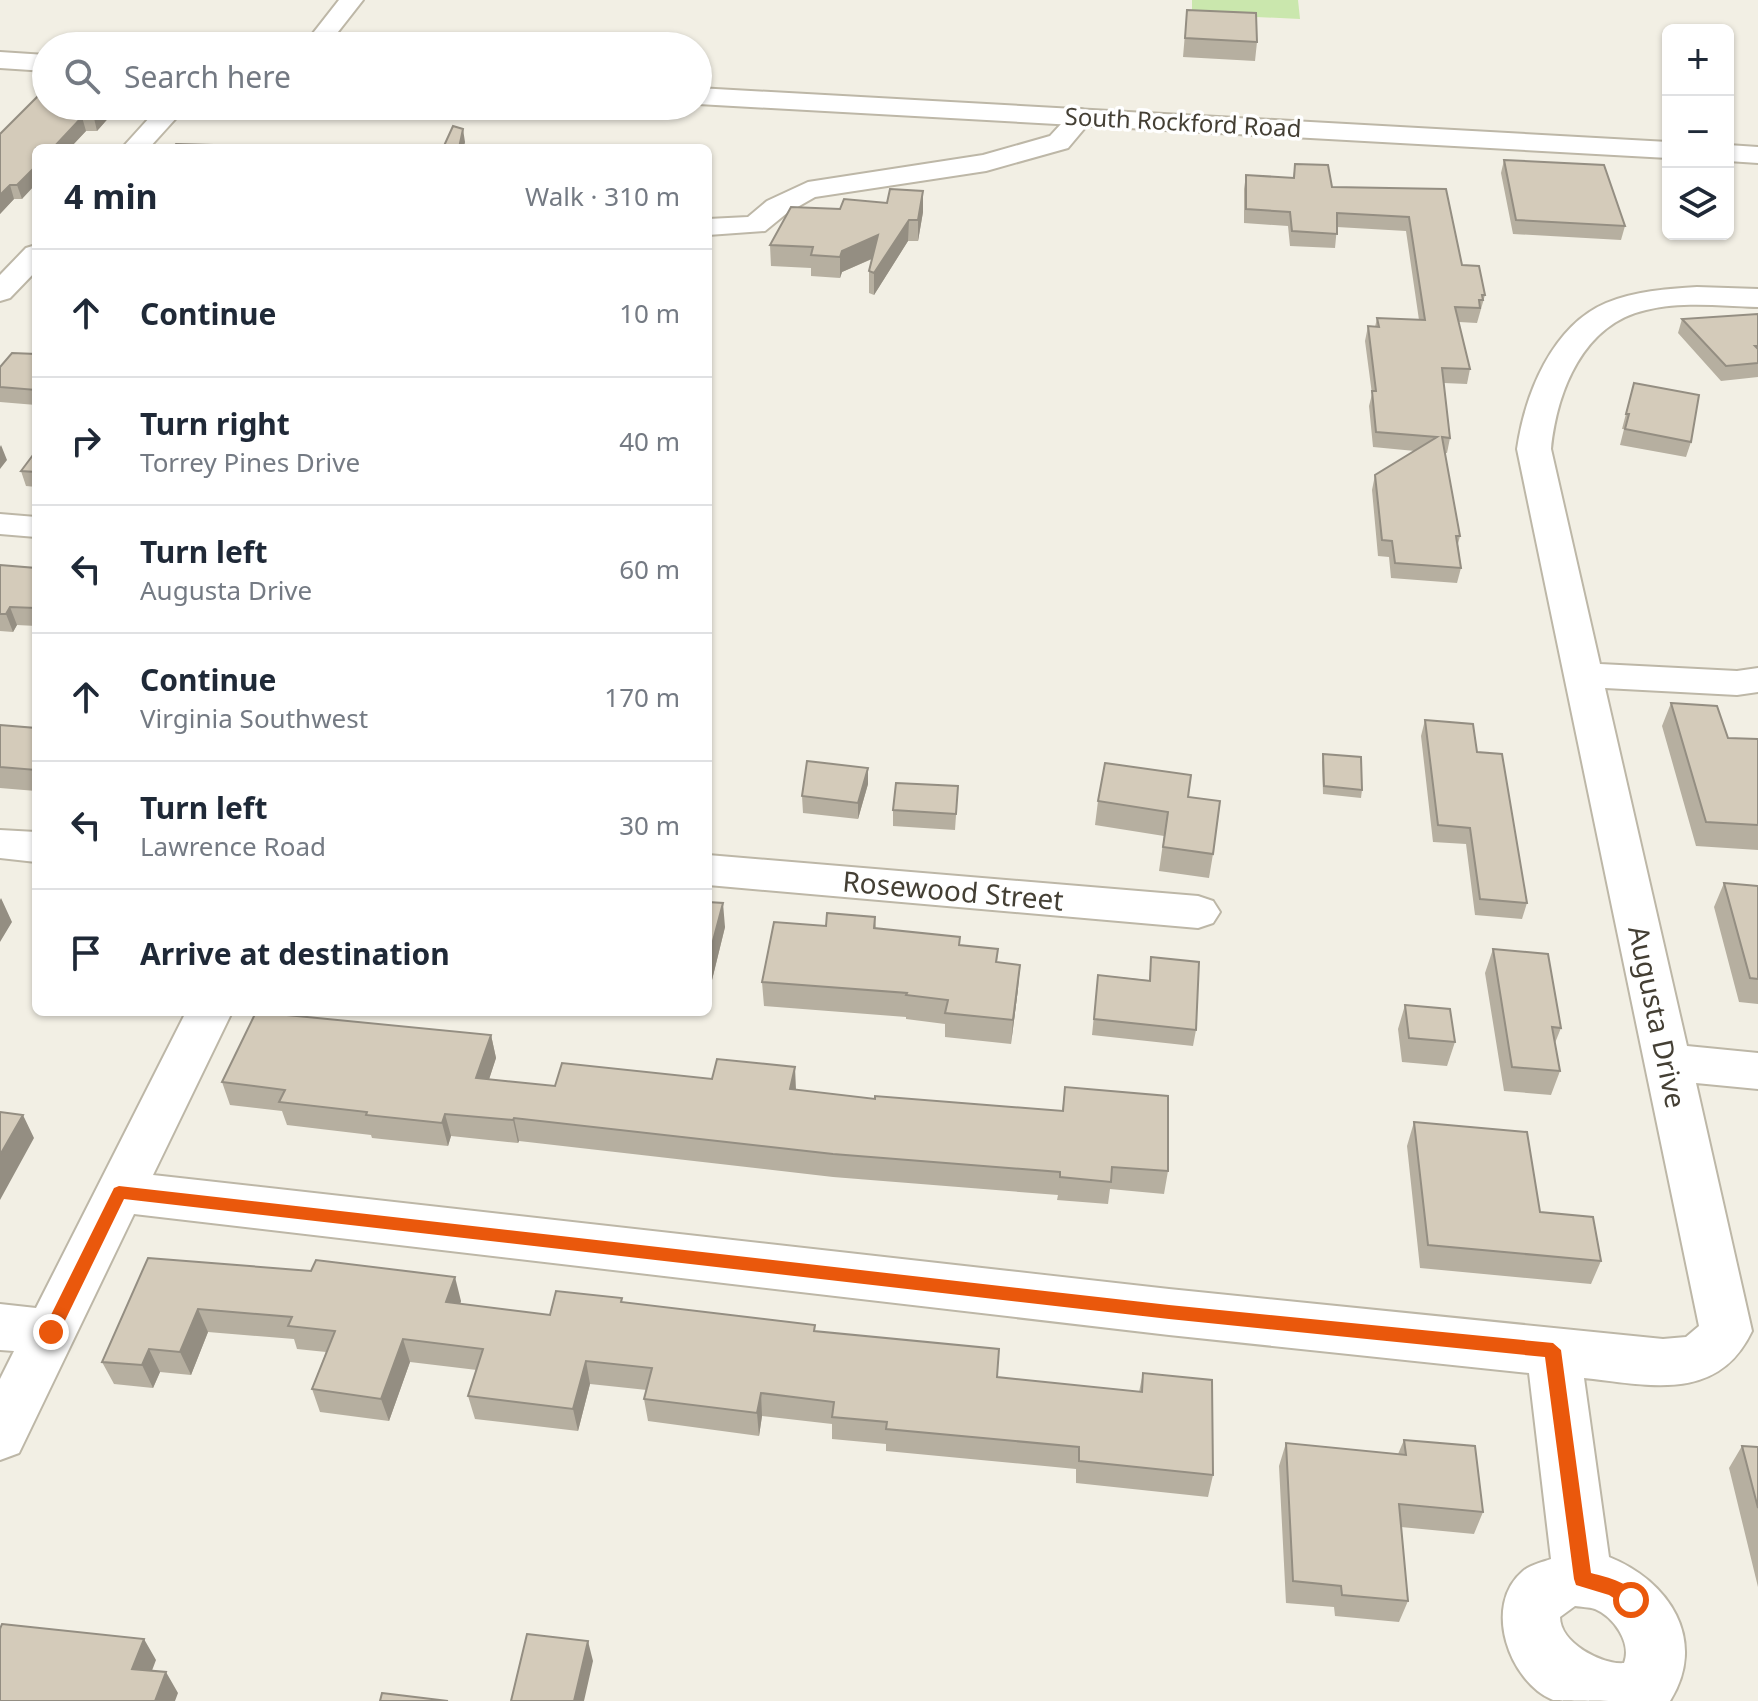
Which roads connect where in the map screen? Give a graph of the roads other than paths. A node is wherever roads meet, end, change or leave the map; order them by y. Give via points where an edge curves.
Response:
1 (351, 0) edge
2 (326, 32) edge
3 (0, 60) edge
4 (32, 62) edge
5 (712, 97) edge
6 (1081, 117) junction
7 (161, 120) edge
8 (139, 144) edge
9 (1662, 150) edge
10 (1734, 153) edge
11 (1758, 155) edge
12 (712, 227) edge
13 (32, 258) edge
14 (0, 292) edge
15 (1758, 298) edge
16 (0, 524) edge
17 (32, 527) edge
18 (1584, 675) junction
19 (1758, 680) edge
20 (0, 844) edge
21 (32, 847) edge
22 (712, 870) edge
23 (1198, 912) dead end
24 (207, 1016) edge
25 (1666, 1062) junction
26 (1758, 1071) edge
27 (119, 1192) junction
28 (0, 1327) edge
29 (51, 1332) junction
30 (1553, 1350) junction
31 (0, 1435) edge
32 (1583, 1579) dead end

1 - 2 street
3 - 4 street
5 - 6 street, South Rockford Road
6 - 9 street, South Rockford Road
6 - 12 street via 1059,142 986,163 808,190 755,225
7 - 8 street
10 - 11 street
13 - 14 street
15 - 18 street, Augusta Drive via 1662,298 1614,309 1580,333 1550,385 1534,449
16 - 17 street
18 - 19 street
18 - 25 street, Augusta Drive
20 - 21 street
22 - 23 street, Rosewood Street
24 - 27 street
25 - 26 street
25 - 30 street, Augusta Drive via 1726,1331 1715,1349 1692,1361 1663,1363
27 - 29 street
27 - 30 street, Augusta Drive via 1169,1312
28 - 29 street
29 - 31 street
30 - 32 street

